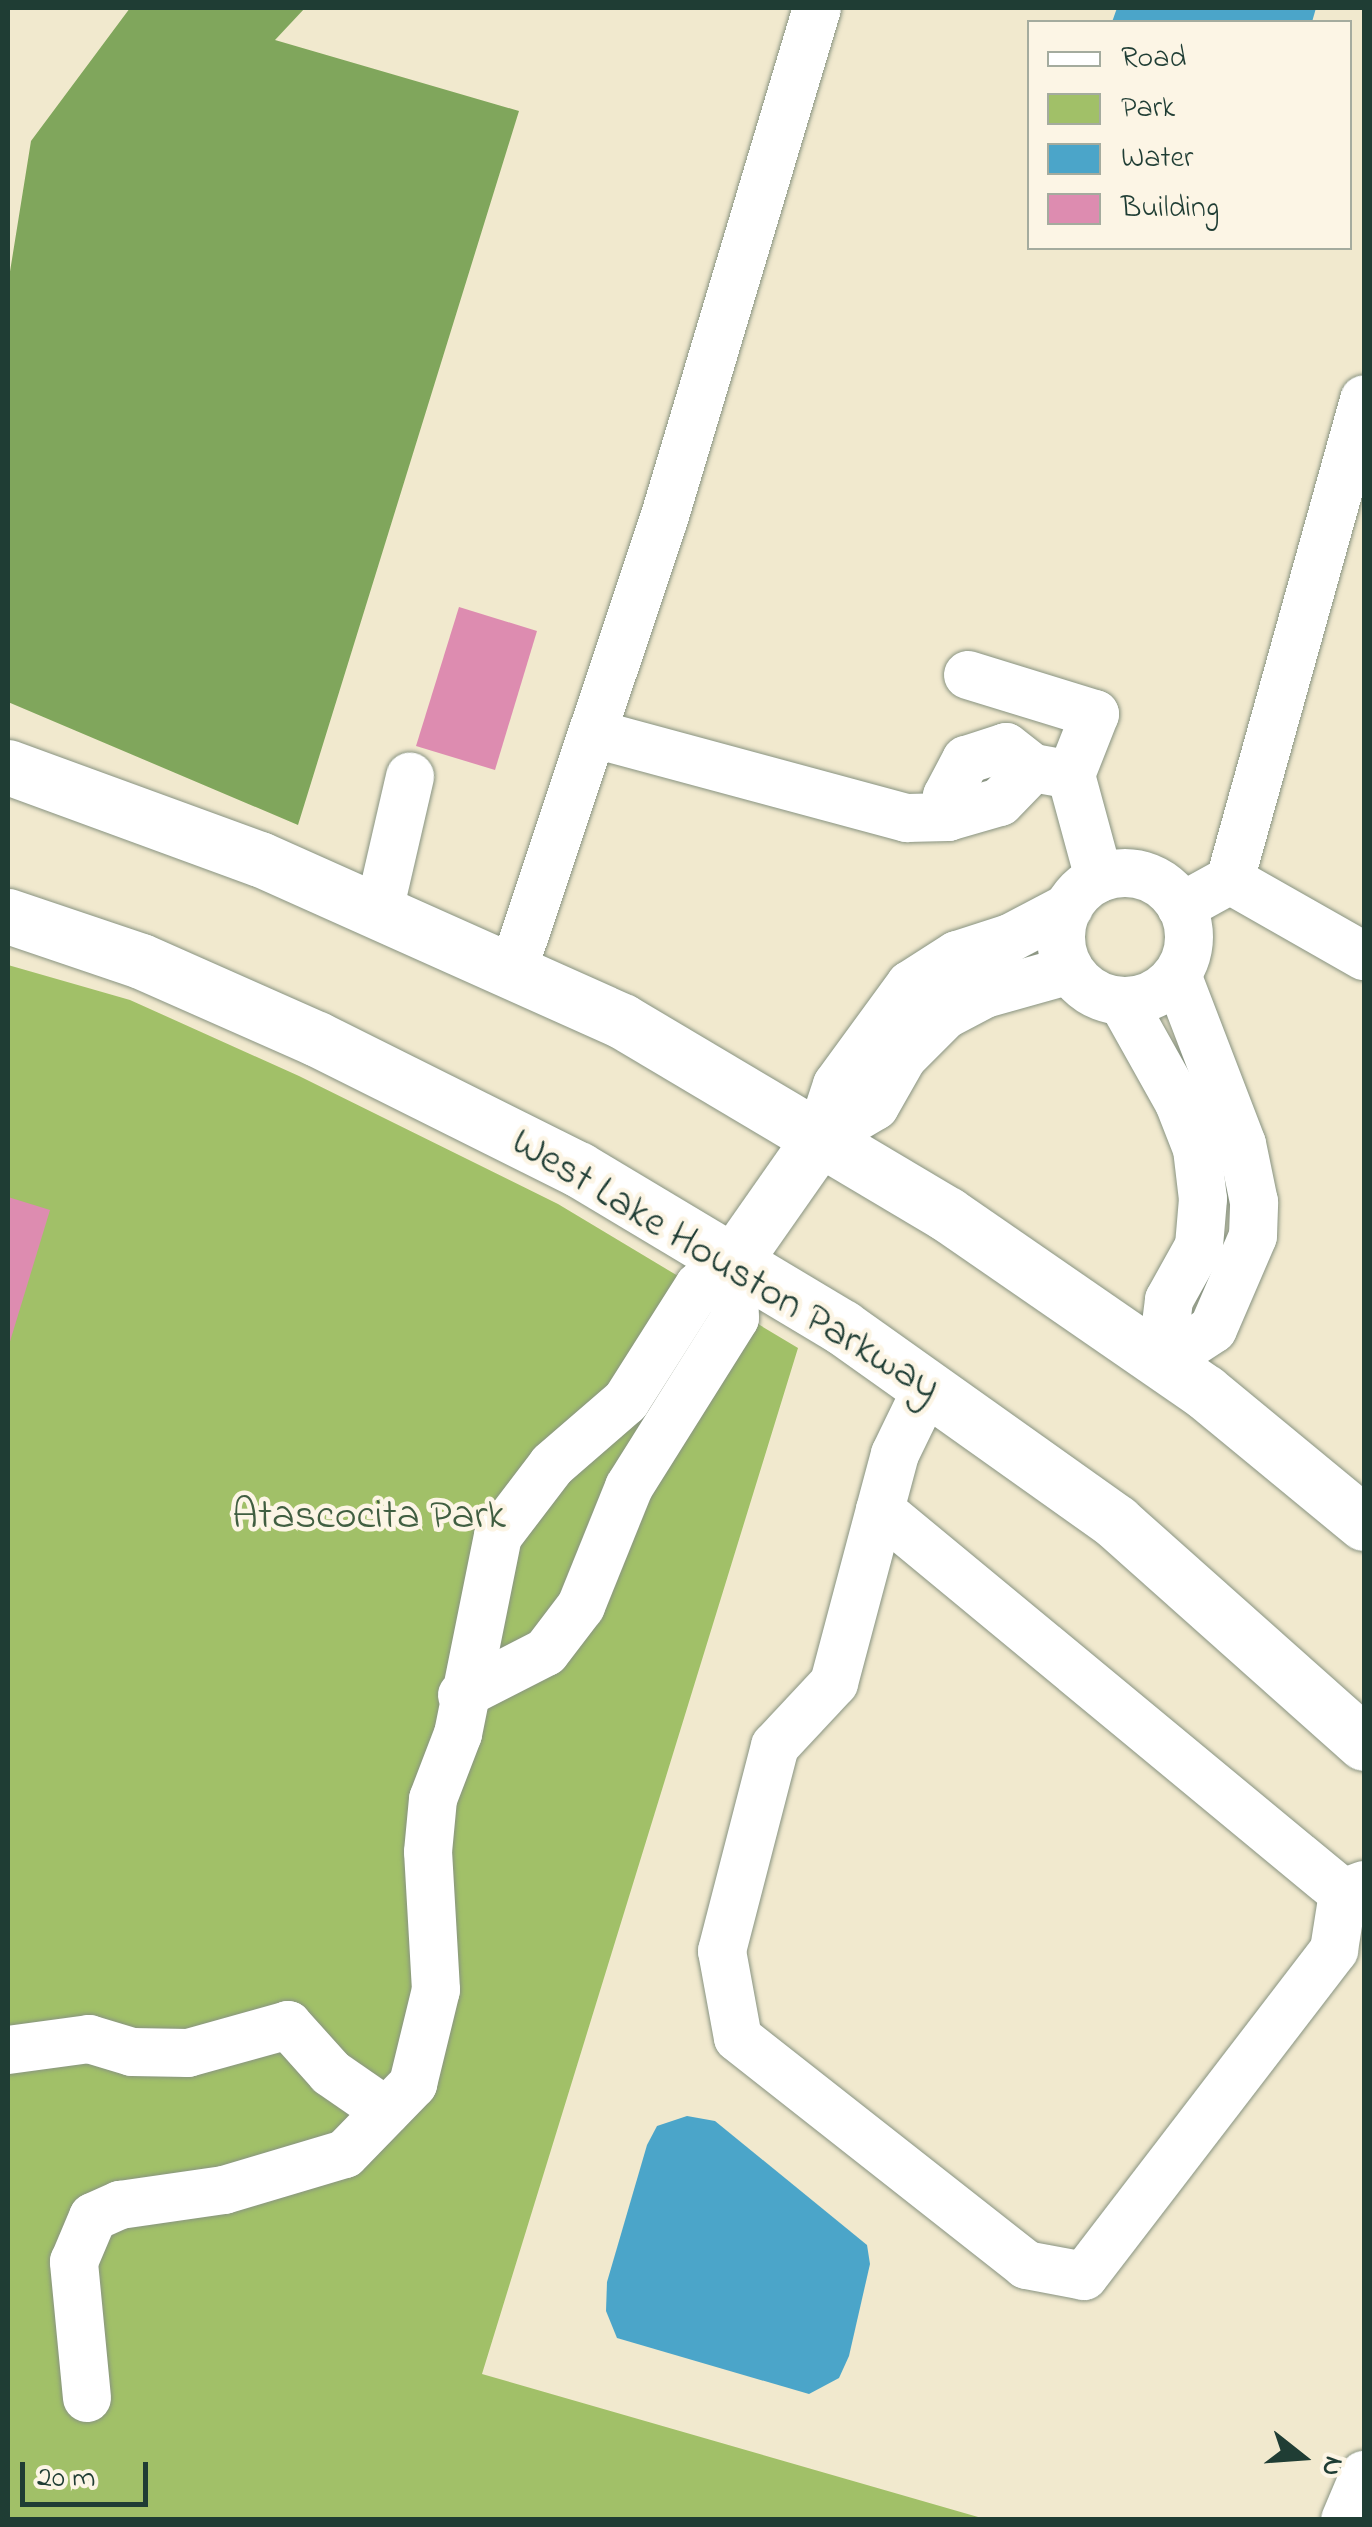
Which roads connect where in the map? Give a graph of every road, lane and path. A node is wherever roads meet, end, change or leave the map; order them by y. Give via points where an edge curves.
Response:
1 (817, 8) edge
2 (1364, 400) edge
3 (968, 675) dead end
4 (594, 734) junction
5 (8, 767) edge
6 (1052, 772) junction
7 (410, 777) dead end
8 (1230, 880) junction
9 (1084, 893) junction
10 (1181, 906) junction
11 (378, 911) junction
12 (8, 916) edge
13 (1364, 956) edge
14 (1070, 970) junction
15 (512, 974) junction
16 (1177, 975) junction
17 (1122, 1001) junction
18 (820, 1139) junction
19 (732, 1262) junction
20 (1161, 1363) junction
21 (928, 1386) junction
22 (626, 1402) junction
23 (665, 1430) junction
24 (880, 1510) junction
25 (1364, 1523) edge
26 (462, 1694) junction
27 (1364, 1743) edge
28 (1354, 1889) edge
29 (8, 2050) edge
30 (386, 2111) junction
31 (88, 2398) dead end
32 (1364, 2475) edge
33 (1345, 2520) edge

1 - 4 street
2 - 8 street
3 - 6 street via 1095,714
4 - 6 street via 871,810 948,816 1000,802
4 - 15 street
5 - 11 main road via 260,859
6 - 9 street
7 - 11 street
8 - 10 street
8 - 13 street
9 - 10 street via 1141,874
9 - 14 street via 1062,949
9 - 18 street via 1010,938 957,955 910,985 838,1085
10 - 16 street via 1190,936
11 - 15 main road
12 - 19 main road, West Lake Houston Parkway via 142,961 316,1039 578,1168
14 - 17 street via 1092,991
14 - 18 street via 986,994 945,1015 904,1057 875,1106
15 - 18 main road via 622,1021
16 - 17 street via 1142,999
16 - 20 street via 1242,1144 1254,1202 1253,1236 1213,1329
17 - 20 street via 1179,1104 1204,1199 1198,1246 1169,1300
18 - 19 main road
18 - 20 main road via 948,1214
19 - 21 main road, West Lake Houston Parkway
19 - 22 street via 699,1286
19 - 23 street via 736,1318
20 - 25 main road
21 - 24 street via 896,1454
21 - 27 main road, West Lake Houston Parkway via 1116,1522
22 - 23 street
22 - 26 street via 552,1465 498,1536
23 - 26 street via 629,1486 581,1606 546,1652
24 - 28 street
24 - 28 street via 834,1683 776,1746 722,1951 738,2038 1026,2265 1084,2276 1334,1950
26 - 30 street via 458,1734 433,1798 428,1852 436,1990 428,2038 413,2084
29 - 30 street via 89,2039 132,2052 188,2053 288,2025 330,2073
30 - 31 street via 345,2154 224,2190 120,2205 93,2217 74,2262
32 - 33 street

